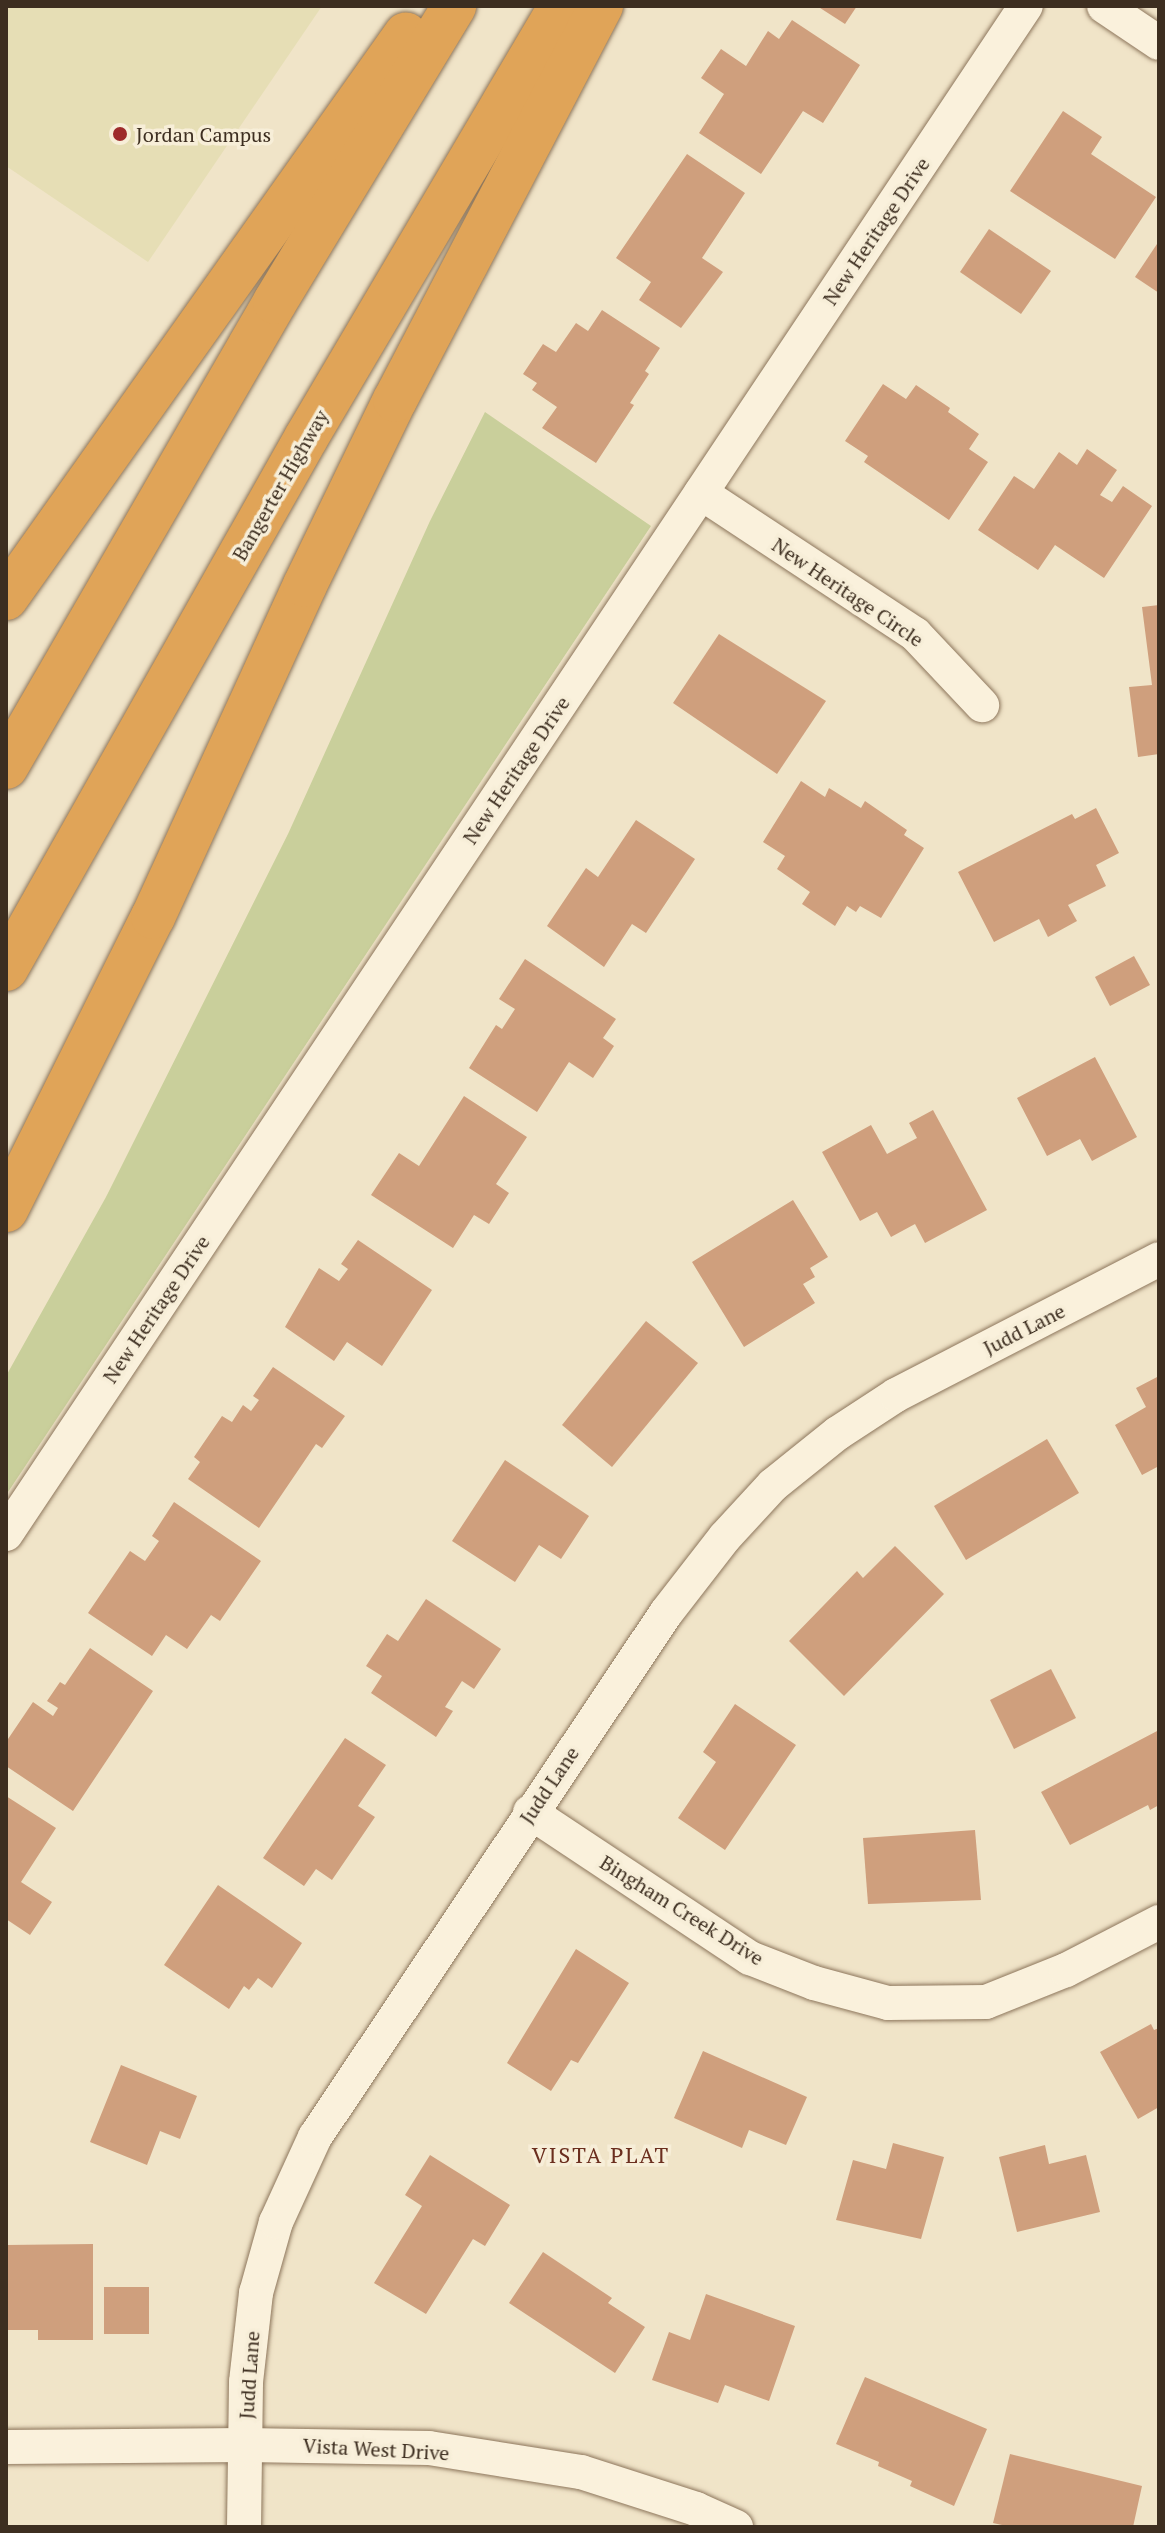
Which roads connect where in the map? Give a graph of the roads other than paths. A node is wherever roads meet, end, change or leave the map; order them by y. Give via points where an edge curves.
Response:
1 (426, 6) edge
2 (454, 6) edge
3 (561, 6) edge
4 (601, 6) edge
5 (1026, 6) edge
6 (1104, 6) edge
7 (1159, 43) edge
8 (701, 493) junction
9 (6, 598) edge
10 (982, 705) dead end
11 (6, 767) edge
12 (6, 969) edge
13 (6, 1210) edge
14 (1159, 1259) edge
15 (6, 1534) edge
16 (530, 1812) junction
17 (1159, 1922) edge
18 (245, 2445) junction
19 (6, 2447) edge
20 (244, 2527) edge
21 (736, 2527) edge

1 - 9 highway
2 - 11 highway via 275,302
3 - 12 highway, Bangerter Highway via 314,424
4 - 13 highway via 395,400 153,917
5 - 8 street, New Heritage Drive
6 - 7 street
8 - 10 street, New Heritage Circle via 915,634
8 - 15 street, New Heritage Drive
14 - 16 street, Judd Lane via 896,1395 773,1485 666,1613
16 - 17 street, Bingham Creek Drive via 750,1958 888,2003 986,2002 1066,1970
16 - 18 street, Judd Lane via 315,2137 276,2222 256,2293
18 - 19 street, Vista West Drive
18 - 20 street, Judd Lane
18 - 21 street, Vista West Drive via 429,2448 581,2472

